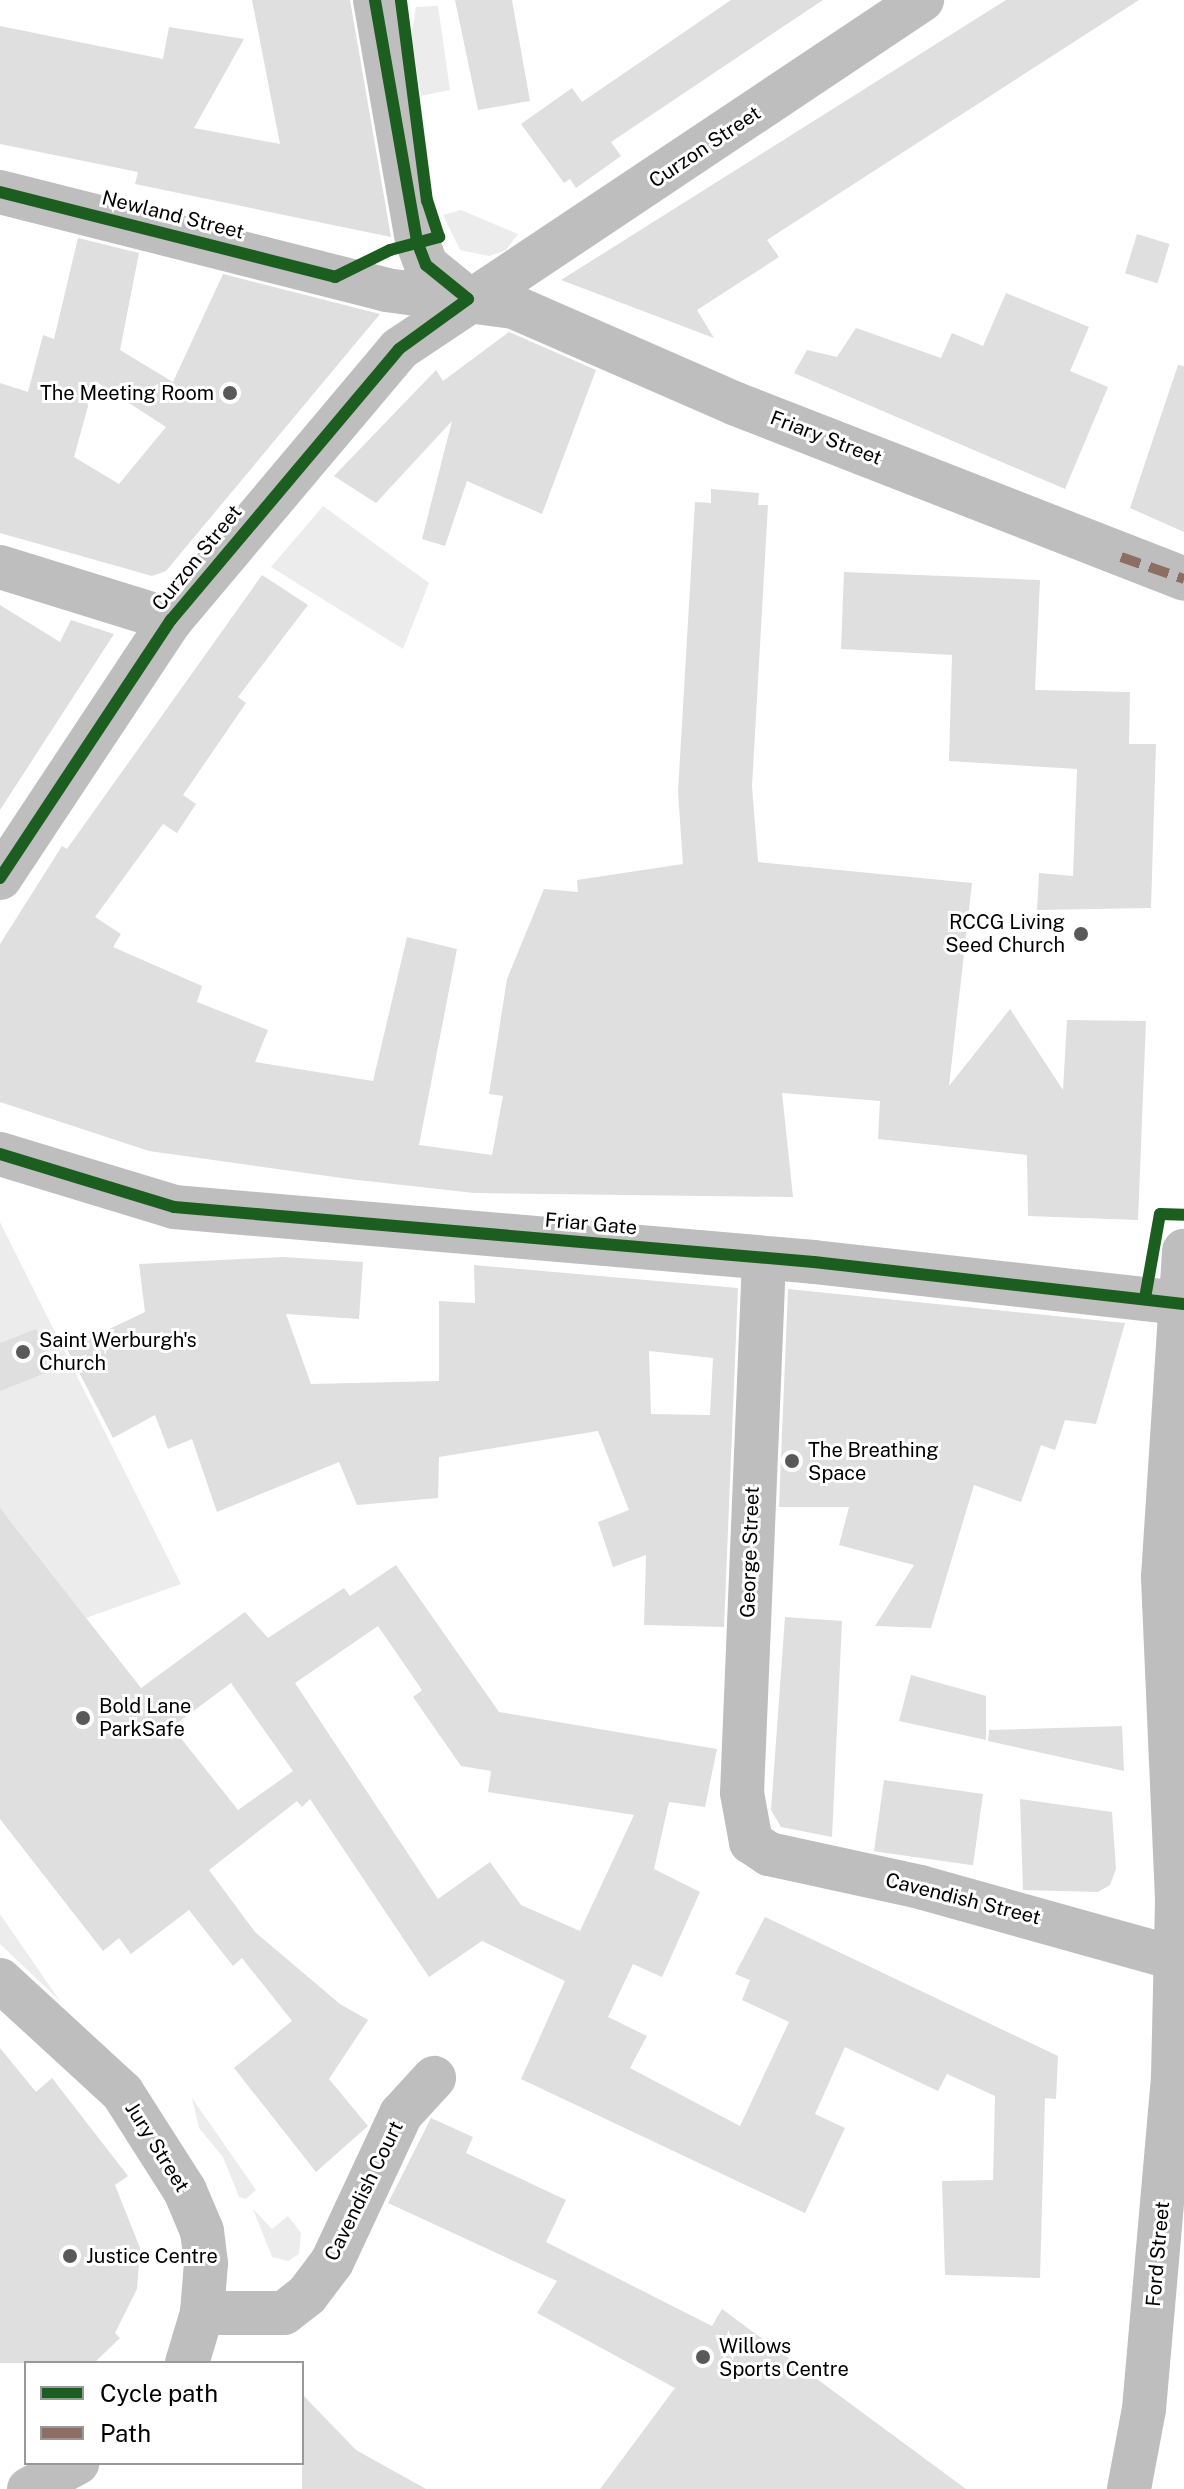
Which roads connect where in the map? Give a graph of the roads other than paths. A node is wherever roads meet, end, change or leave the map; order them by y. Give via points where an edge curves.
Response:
1 (375, 0) edge
2 (900, 6) edge
3 (0, 192) edge
4 (468, 299) junction
5 (0, 567) edge
6 (1184, 579) edge
7 (171, 620) junction
8 (0, 878) edge
9 (0, 1154) edge
10 (1184, 1251) edge
11 (764, 1260) junction
12 (1183, 1304) edge
13 (1178, 1811) edge
14 (751, 1842) joint
15 (1175, 1958) junction
16 (0, 1980) edge
17 (434, 2078) dead end
18 (202, 2313) junction
19 (188, 2361) edge
20 (73, 2465) edge
21 (29, 2489) edge
22 (1129, 2489) edge

1 - 4 street via 417,241 426,265
2 - 4 street, Curzon Street via 579,233
3 - 4 street, Newland Street via 386,290
4 - 6 street, Friary Street via 514,307
4 - 7 street, Curzon Street via 399,349
5 - 7 street
7 - 8 street, Curzon Street
9 - 11 street, Friar Gate via 174,1207
10 - 12 street, Ford Street
11 - 12 street, Friar Gate
11 - 14 street, George Street via 742,1793
12 - 13 street, Ford Street via 1163,1577
13 - 15 street, Ford Street
14 - 15 street, Cavendish Street via 769,1854 1069,1925
15 - 22 street, Ford Street via 1160,2236 1139,2454
16 - 18 street, Jury Street via 122,2092 173,2166 205,2247
17 - 18 street, Cavendish Court via 401,2114 332,2262 307,2295 284,2313
18 - 19 street, Jury Street
20 - 21 street

